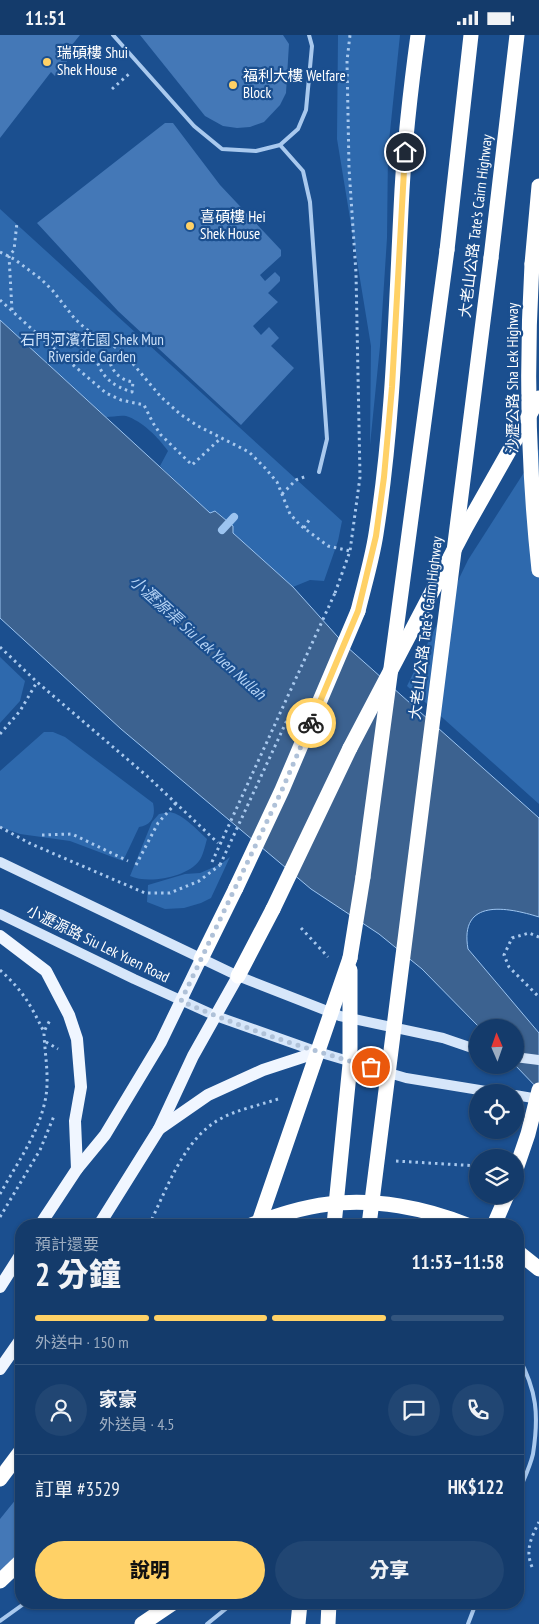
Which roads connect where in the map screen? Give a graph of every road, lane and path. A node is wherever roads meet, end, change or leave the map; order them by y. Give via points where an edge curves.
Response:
1 (113, 35) edge
2 (309, 35) edge
3 (350, 35) edge
4 (418, 35) edge
5 (471, 35) edge
6 (518, 35) edge
7 (139, 65) junction
8 (112, 89) dead end
9 (280, 145) junction
10 (539, 186) edge
11 (17, 222) dead end
12 (0, 252) edge
13 (9, 256) junction
14 (0, 300) edge
15 (12, 311) junction
16 (124, 354) junction
17 (65, 359) junction
18 (539, 398) edge
19 (221, 438) junction
20 (319, 472) joint
21 (282, 494) junction
22 (311, 517) dead end
23 (304, 528) junction
24 (350, 551) junction
25 (539, 570) edge
26 (0, 647) edge
27 (38, 682) junction
28 (291, 711) dead end
29 (0, 734) edge
30 (176, 803) junction
31 (0, 827) edge
32 (42, 835) dead end
33 (218, 843) dead end
34 (128, 861) dead end
35 (0, 862) edge
36 (212, 862) dead end
37 (136, 865) dead end
38 (0, 914) edge
39 (301, 928) dead end
40 (0, 935) edge
41 (539, 937) edge
42 (350, 958) junction
43 (201, 959) junction
44 (332, 961) dead end
45 (0, 970) edge
46 (238, 976) junction
47 (539, 997) edge
48 (181, 1001) junction
49 (216, 1016) junction
50 (50, 1019) dead end
51 (44, 1033) junction
52 (46, 1042) junction
53 (469, 1047) edge
54 (58, 1049) dead end
55 (318, 1052) junction
56 (524, 1058) edge
57 (539, 1060) edge
58 (469, 1088) edge
59 (539, 1090) edge
60 (524, 1096) edge
61 (286, 1097) dead end
62 (539, 1099) edge
63 (55, 1113) dead end
64 (159, 1129) junction
65 (523, 1149) edge
66 (77, 1169) junction
67 (0, 1194) edge
68 (502, 1204) edge
69 (0, 1217) edge
70 (44, 1219) edge
71 (102, 1219) edge
72 (151, 1219) edge
73 (260, 1219) edge
74 (272, 1219) edge
75 (335, 1219) edge
76 (370, 1219) edge
77 (448, 1219) edge
78 (496, 1219) edge
79 (524, 1257) edge
80 (15, 1263) edge
81 (539, 1269) edge
82 (0, 1287) edge
83 (15, 1348) edge
84 (0, 1369) edge
85 (524, 1369) edge
86 (15, 1459) edge
87 (524, 1478) edge
88 (0, 1479) edge
89 (539, 1522) edge
90 (15, 1567) edge
91 (532, 1567) dead end
92 (0, 1581) edge
93 (17, 1609) edge
94 (165, 1609) edge
95 (226, 1609) edge
96 (299, 1609) edge
97 (329, 1609) edge
98 (474, 1609) edge
99 (0, 1621) edge
100 (142, 1624) edge
101 (207, 1624) edge
102 (298, 1624) edge
103 (328, 1624) edge
104 (468, 1624) edge

1 - 7 lane
2 - 9 lane via 312,45 306,110 298,129
3 - 24 path via 347,61 349,168 356,273 360,477
4 - 43 highway, bridge via 408,116 384,477 376,536 358,611 282,790
5 - 42 highway, 大老山公路 Tate's Cairn Highway, bridge via 446,250
6 - 76 highway, 大老山公路 Tate's Cairn Highway, bridge
7 - 8 path
7 - 9 lane via 194,126 222,149 256,151
9 - 20 lane via 303,171 310,202 327,439
10 - 25 highway, 沙瀝公路 Sha Lek Highway, bridge via 529,315 529,420
11 - 13 path via 14,250
12 - 13 path
13 - 15 path
13 - 16 path via 41,279 86,329
14 - 15 path
15 - 17 path
16 - 17 path via 109,358 110,365 119,377 133,382 132,392 112,383 96,361
16 - 19 path via 161,397 198,426
17 - 19 path via 106,393 144,405 161,435 192,465
18 - 46 highway, bridge via 466,527 350,748
19 - 21 path via 249,452 266,468
20 - 21 path via 296,480
21 - 23 path via 290,514
22 - 23 path
23 - 24 path via 328,546
24 - 36 path, bridge via 335,593
26 - 27 path
27 - 29 path via 20,711
27 - 30 path
28 - 31 path, bridge via 220,865 199,881 170,893 145,893 29,843
30 - 33 path
30 - 37 path via 158,823
32 - 34 path via 72,834
35 - 43 main road, 小瀝源路 Siu Lek Yuen Road
38 - 48 main road, 小瀝源路 Siu Lek Yuen Road
39 - 44 path
40 - 66 main road via 46,971 69,1015 77,1039 81,1087 75,1121
41 - 47 path via 529,933 512,938 504,955 509,967
42 - 73 highway, bridge
42 - 75 highway, 大老山公路 Tate's Cairn Highway, bridge via 350,1064
43 - 46 main road, 小瀝源路 Siu Lek Yuen Road
43 - 48 main road
45 - 51 path via 29,1001
46 - 49 main road
46 - 53 main road, 小瀝源路 Siu Lek Yuen Road via 340,1016 443,1038
48 - 49 main road, 小瀝源路 Siu Lek Yuen Road
48 - 66 main road via 161,1042 105,1135
49 - 55 main road, 小瀝源路 Siu Lek Yuen Road
49 - 64 main road via 193,1056
50 - 51 path
51 - 52 path
52 - 54 path
52 - 67 path via 48,1082 42,1115
55 - 58 main road, 小瀝源路 Siu Lek Yuen Road via 406,1077
55 - 64 main road via 263,1070 208,1095
56 - 57 main road
59 - 65 highway, bridge
60 - 62 main road
61 - 72 path via 222,1118 202,1132 183,1156
63 - 69 path via 40,1150
64 - 71 main road
66 - 70 main road
68 - 78 highway
74 - 77 highway via 329,1204 355,1203 405,1207
79 - 81 highway
80 - 82 main road
83 - 84 main road
85 - 87 lane via 538,1412 533,1455
86 - 88 highway
89 - 91 path via 529,1542 528,1557
90 - 92 highway
93 - 99 lane
94 - 100 highway
95 - 101 lane
96 - 102 highway
97 - 103 highway
98 - 104 lane

